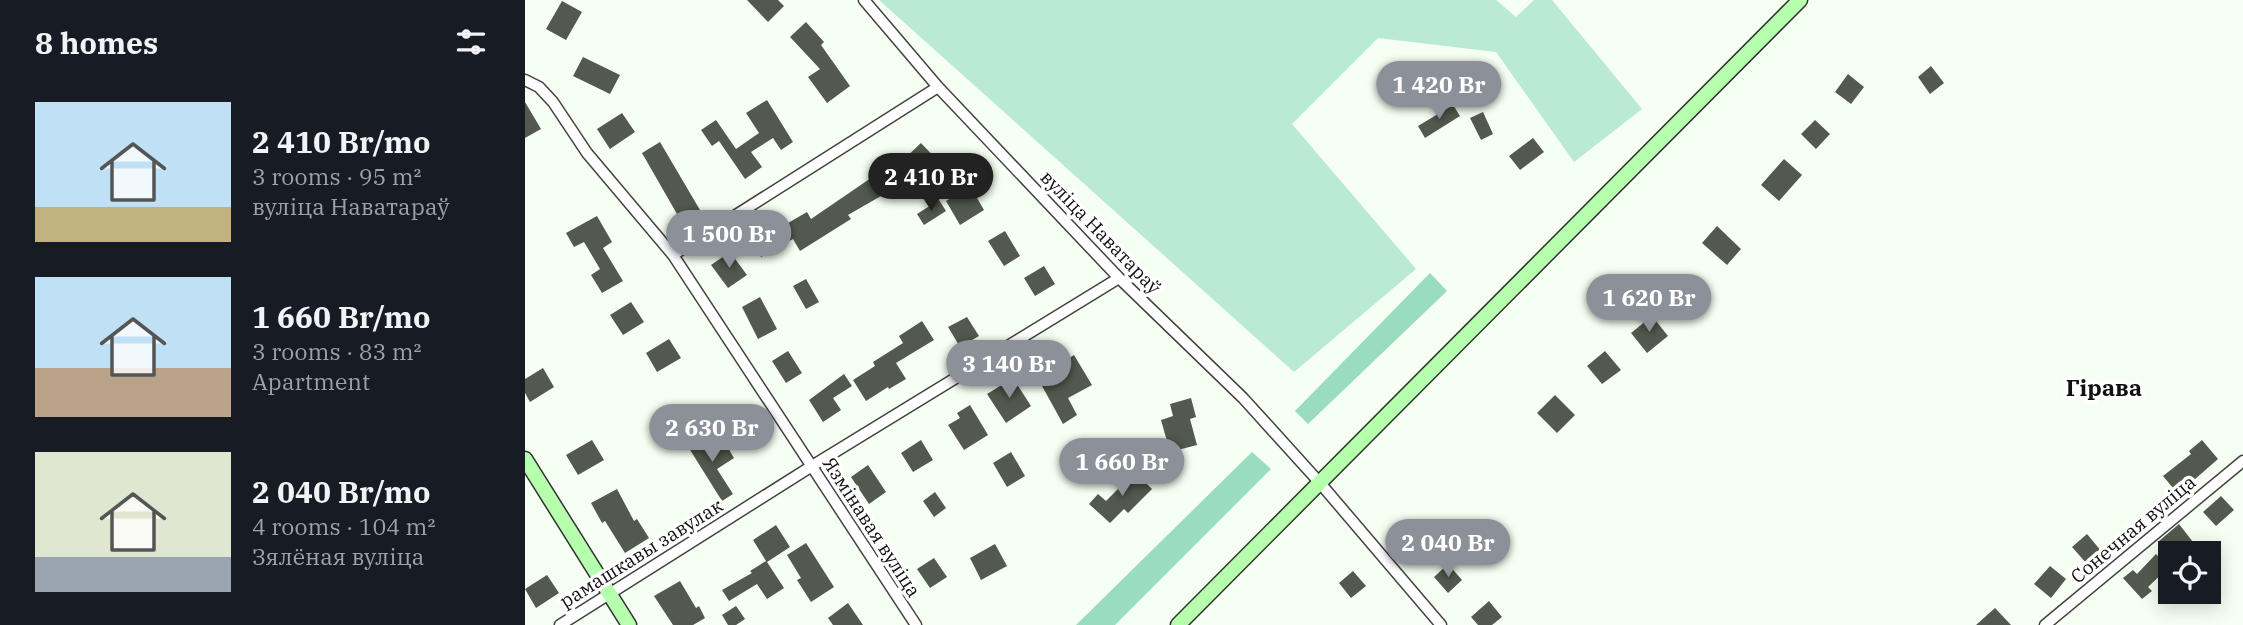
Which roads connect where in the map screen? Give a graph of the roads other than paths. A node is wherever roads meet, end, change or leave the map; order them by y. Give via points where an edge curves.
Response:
1 (864, 0) edge
2 (1800, 0) edge
3 (525, 80) edge
4 (938, 87) junction
5 (673, 255) junction
6 (1119, 278) junction
7 (525, 458) edge
8 (2243, 461) edge
9 (812, 466) junction
10 (1320, 483) junction
11 (610, 594) junction
12 (560, 625) edge
13 (629, 625) edge
14 (916, 625) edge
15 (1178, 625) edge
16 (1441, 625) edge
17 (2045, 625) edge

1 - 4 street, вуліца Наватараў
2 - 10 main road
3 - 5 street, Язмінавая вуліца via 553,102 587,153
4 - 5 street
4 - 6 street, вуліца Наватараў
5 - 9 street, Язмінавая вуліца
6 - 9 street, рамашкавы завулак
6 - 10 street, вуліца Наватараў via 1243,398
7 - 11 main road
8 - 17 street, Сонечная вуліца
9 - 11 street, рамашкавы завулак
9 - 14 street, Язмінавая вуліца
10 - 15 main road
10 - 16 street, вуліца Наватараў
11 - 12 street, рамашкавы завулак
11 - 13 main road

